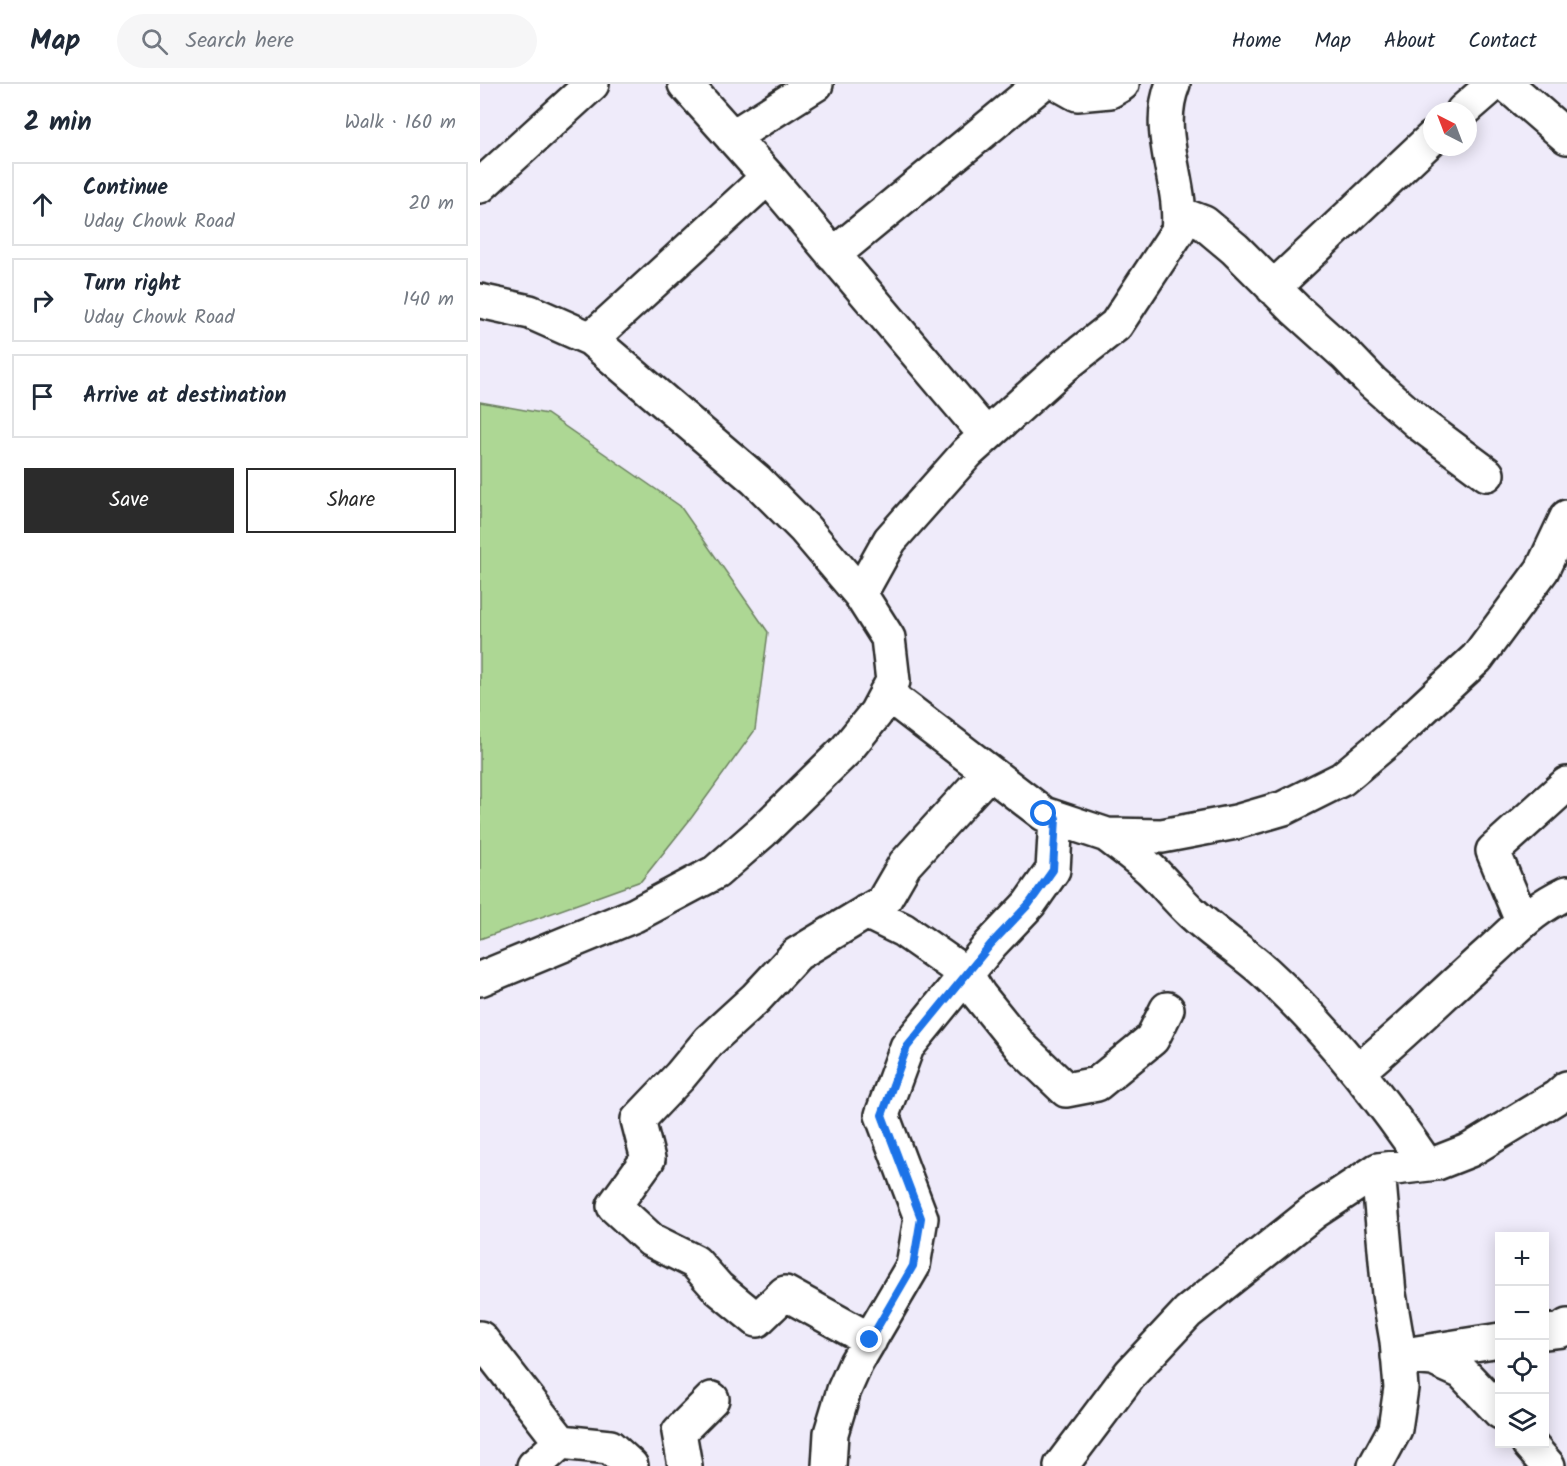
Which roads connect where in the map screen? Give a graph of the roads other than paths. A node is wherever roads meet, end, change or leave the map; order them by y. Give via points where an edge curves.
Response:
1 (592, 84) edge
2 (685, 84) edge
3 (816, 84) edge
4 (1041, 84) edge
5 (1059, 84) edge
6 (1122, 84) edge
7 (1173, 84) edge
8 (1494, 84) edge
9 (1506, 84) edge
10 (1473, 102) edge
11 (732, 137) junction
12 (1567, 137) edge
13 (1423, 146) edge
14 (768, 177) junction
15 (480, 186) edge
16 (1180, 214) junction
17 (833, 255) junction
18 (1273, 288) junction
19 (480, 301) edge
20 (591, 339) junction
21 (986, 435) junction
22 (1487, 474) dead end
23 (1567, 517) edge
24 (860, 594) junction
25 (886, 693) junction
26 (989, 771) junction
27 (1567, 784) edge
28 (1056, 818) junction
29 (1107, 835) junction
30 (1567, 892) edge
31 (866, 912) junction
32 (1522, 921) junction
33 (966, 974) junction
34 (480, 979) edge
35 (1167, 1009) dead end
36 (1358, 1071) junction
37 (1564, 1095) edge
38 (1426, 1164) junction
39 (1378, 1170) junction
40 (1567, 1326) edge
41 (1549, 1332) edge
42 (480, 1338) edge
43 (870, 1340) junction
44 (1495, 1341) edge
45 (1398, 1356) junction
46 (712, 1399) dead end
47 (1495, 1407) edge
48 (561, 1442) junction
49 (1533, 1448) edge
50 (534, 1466) edge
51 (632, 1466) edge
52 (685, 1466) edge
53 (829, 1466) edge
54 (1062, 1466) edge
55 (1375, 1466) edge
56 (1548, 1466) edge

1 - 15 street
2 - 11 street
3 - 11 street
4 - 17 street
5 - 6 street via 1077,94 1110,91
7 - 16 street via 1166,135
8 - 10 street
9 - 12 street
11 - 14 street
13 - 18 street
14 - 17 street
14 - 20 street
16 - 18 street via 1204,223
16 - 21 street via 1178,231 1116,325
17 - 21 street
18 - 22 street via 1412,417
19 - 20 street via 530,312
20 - 24 street via 756,480 804,528
21 - 24 street via 890,540
23 - 29 street via 1542,570 1477,658 1342,779 1284,808 1236,822 1162,836
24 - 25 street via 888,638 893,681
25 - 26 street
25 - 34 street via 846,750 716,872 635,915
26 - 28 street via 1044,814
26 - 31 street via 905,864 883,902
27 - 32 street via 1493,851
28 - 29 street
28 - 33 street via 1053,870 1029,904
29 - 36 street via 1270,977
30 - 32 street via 1544,903
31 - 33 street via 903,930
31 - 43 street via 797,954 709,1041 638,1120 648,1159 614,1206 651,1240 695,1262 718,1288 757,1320 785,1293
32 - 36 street
33 - 35 street via 1021,1047 1066,1090 1097,1084 1152,1039
33 - 43 street via 907,1047 882,1115 921,1218 913,1266
36 - 38 street
37 - 38 street via 1470,1150
38 - 39 street
39 - 45 street
39 - 54 street via 1314,1212 1188,1312 1131,1373
40 - 41 street
42 - 48 street
43 - 53 street via 844,1390 831,1433
44 - 45 street
45 - 47 street via 1433,1359 1462,1372
45 - 55 street via 1401,1388 1395,1429
46 - 52 street via 680,1432
48 - 50 street
48 - 51 street via 610,1447
49 - 56 street

